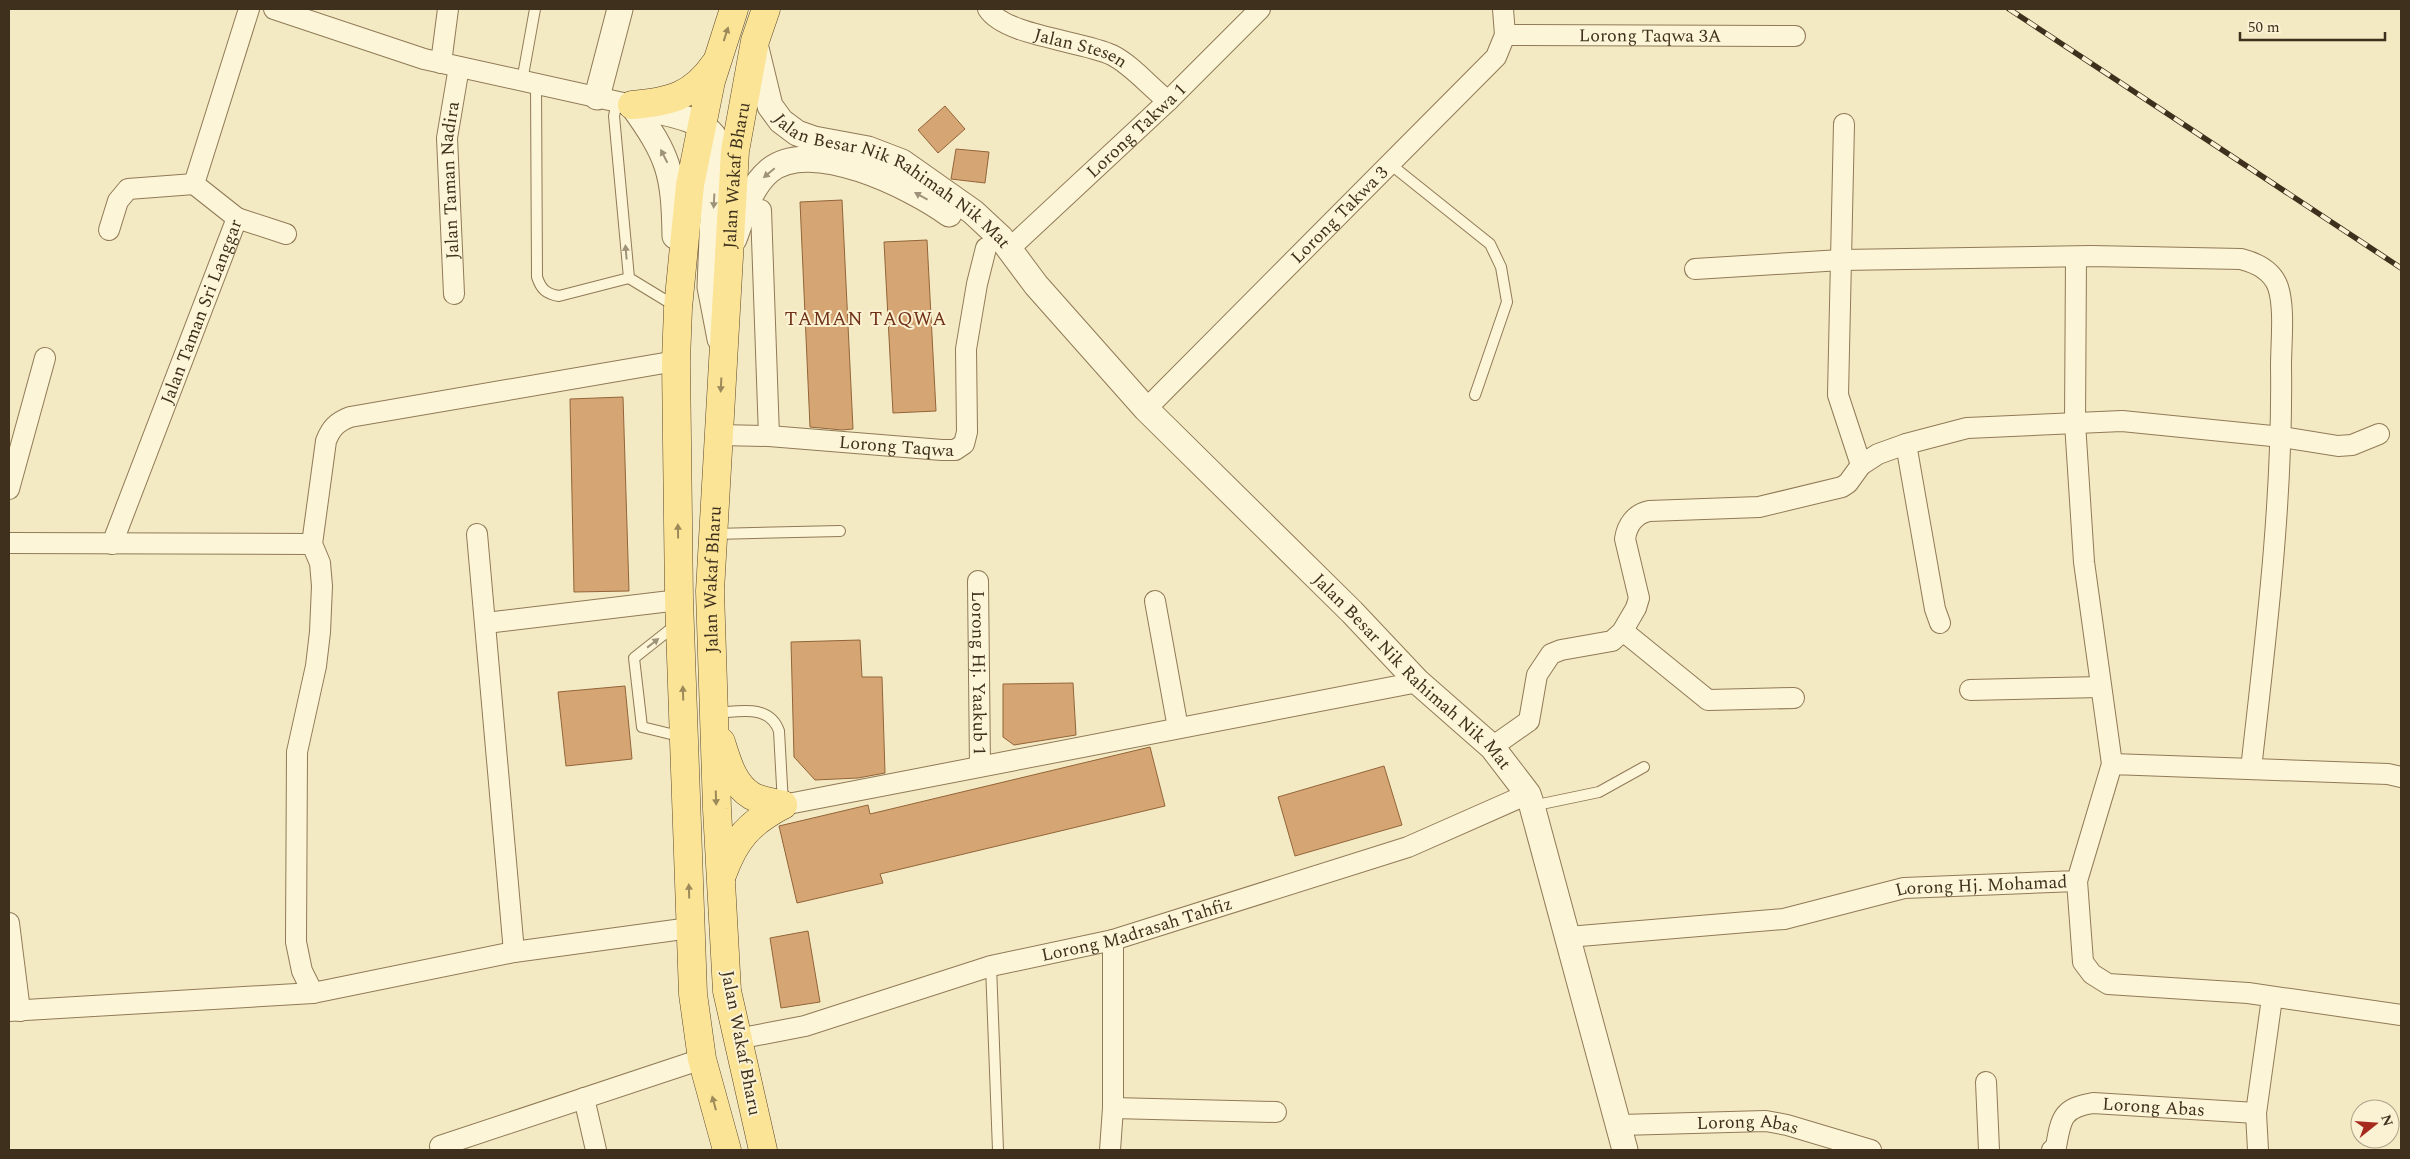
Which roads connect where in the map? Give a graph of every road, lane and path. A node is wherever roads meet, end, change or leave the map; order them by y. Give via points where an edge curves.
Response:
1 (249, 9) edge
2 (274, 9) edge
3 (448, 9) edge
4 (535, 9) edge
5 (620, 9) edge
6 (734, 9) edge
7 (766, 9) edge
8 (988, 9) edge
9 (1260, 9) edge
10 (1503, 9) edge
11 (1505, 35) junction
12 (1795, 36) dead end
13 (755, 41) junction
14 (718, 60) junction
15 (450, 65) junction
16 (529, 82) junction
17 (615, 101) junction
18 (1168, 102) junction
19 (701, 124) junction
20 (1844, 124) dead end
21 (1390, 164) junction
22 (194, 184) junction
23 (761, 210) dead end
24 (237, 218) junction
25 (109, 230) dead end
26 (286, 234) dead end
27 (998, 248) junction
28 (729, 253) junction
29 (2076, 257) junction
30 (1841, 260) junction
31 (1696, 269) dead end
32 (629, 278) junction
33 (454, 294) dead end
34 (678, 308) junction
35 (723, 351) junction
36 (44, 358) dead end
37 (676, 361) junction
38 (1475, 396) dead end
39 (1146, 409) junction
40 (2075, 422) junction
41 (2379, 434) dead end
42 (719, 435) junction
43 (769, 436) junction
44 (2282, 437) junction
45 (1906, 444) junction
46 (1861, 465) junction
47 (9, 489) edge
48 (840, 531) dead end
49 (477, 534) dead end
50 (714, 534) junction
51 (9, 543) edge
52 (112, 544) junction
53 (312, 544) junction
54 (978, 581) dead end
55 (1155, 601) dead end
56 (680, 611) junction
57 (486, 623) junction
58 (1940, 623) dead end
59 (1623, 631) junction
60 (1418, 682) junction
61 (2102, 687) junction
62 (1970, 690) dead end
63 (1794, 698) dead end
64 (713, 712) junction
65 (1178, 728) junction
66 (684, 737) junction
67 (1492, 747) junction
68 (2112, 764) junction
69 (980, 766) junction
70 (1644, 766) dead end
71 (2251, 769) junction
72 (2401, 777) edge
73 (1530, 800) junction
74 (783, 805) junction
75 (721, 877) junction
76 (2077, 881) junction
77 (9, 923) edge
78 (690, 928) junction
79 (1568, 936) junction
80 (1112, 940) junction
81 (514, 952) junction
82 (992, 966) junction
83 (313, 993) junction
84 (2272, 998) junction
85 (14, 1011) edge
86 (2401, 1015) edge
87 (736, 1039) junction
88 (702, 1059) junction
89 (1986, 1082) dead end
90 (584, 1098) junction
91 (1113, 1108) junction
92 (1276, 1112) dead end
93 (2256, 1113) junction
94 (1620, 1125) junction
95 (438, 1149) edge
96 (596, 1150) edge
97 (727, 1150) edge
98 (763, 1150) edge
99 (998, 1150) edge
100 (1110, 1150) edge
101 (1625, 1150) edge
102 (1871, 1150) edge
103 (1989, 1150) edge
104 (2052, 1150) edge
105 (2258, 1150) edge

1 - 22 street
2 - 15 street
3 - 15 street, Jalan Taman Nadira
4 - 16 lane
5 - 17 street
14 -> 6 main road, Jalan Wakaf Bharu
7 - 13 main road, Jalan Wakaf Bharu
8 - 18 street, Jalan Stesen via 994,17 1047,38 1109,54
9 - 18 street, Lorong Takwa 1
10 - 11 street, Lorong Takwa 3
11 - 12 street, Lorong Taqwa 3A
11 - 21 street, Lorong Takwa 3 via 1496,57
13 - 27 street, Jalan Besar Nik Rahimah Nik Mat via 770,106 781,121 797,133 814,139 868,149 902,162 973,212
13 - 28 main road, Jalan Wakaf Bharu via 735,151
14 - 17 main road via 707,76 684,94 658,103
14 - 19 main road, Jalan Wakaf Bharu
15 - 16 street
15 - 33 street, Jalan Taman Nadira via 447,138
16 - 17 street
16 - 32 lane via 540,287 548,294 559,296
17 - 19 street
32 -> 17 lane
34 -> 17 street, Jalan Wakaf Bharu via 674,194 668,164 656,138
18 - 27 street, Lorong Takwa 1
19 - 34 main road, Jalan Wakaf Bharu via 690,185
19 -> 35 street via 713,133 717,149 710,288
20 - 30 street
21 - 38 lane via 1490,244 1501,267 1507,302
21 - 39 street, Lorong Takwa 3
22 - 24 street, Jalan Taman Sri Langgar
22 - 25 street via 128,189 118,201
23 - 43 street
24 - 26 street
24 - 52 street, Jalan Taman Sri Langgar
27 -> 28 street, Jalan Besar Nik Rahimah Nik Mat via 933,202 897,182 864,170 812,159 781,163 758,183
27 - 39 street, Jalan Besar Nik Rahimah Nik Mat via 1036,285
27 - 43 street, Lorong Taqwa via 977,284 966,349 967,432 964,444 955,450 942,450
28 - 35 main road, Jalan Wakaf Bharu
29 - 30 street
29 - 40 street
29 - 44 street via 2241,259 2263,268 2272,276 2280,298
30 - 31 street
30 - 46 street via 1838,395
32 - 34 lane
34 - 37 main road, Jalan Wakaf Bharu
35 -> 42 main road, Jalan Wakaf Bharu
36 - 47 street
37 - 53 street via 339,421 330,430 326,442
56 -> 37 main road, Jalan Wakaf Bharu
39 - 60 street, Jalan Besar Nik Rahimah Nik Mat via 1352,612
40 - 44 street via 2122,420
40 - 45 street via 1960,429
40 - 61 street via 2084,562
41 - 44 street via 2352,445 2338,446
42 - 43 street, Lorong Taqwa
42 - 50 main road, Jalan Wakaf Bharu
44 - 71 street
45 - 46 street via 1878,454
45 - 58 street
46 - 59 street via 1848,484 1842,487 1760,507 1649,511 1636,516 1625,538 1639,598
48 - 50 lane
49 - 57 street
50 - 64 main road, Jalan Wakaf Bharu via 710,592
51 - 52 street
52 - 53 street
53 - 83 street via 320,563 322,586 316,666 297,752 296,942 302,970
54 - 69 street, Lorong Hj. Yaakub 1
55 - 65 street
56 - 57 street
66 -> 56 main road, Jalan Wakaf Bharu
66 -> 56 lane via 642,726 634,658
57 - 81 street
59 - 63 street via 1708,700
59 - 67 street via 1612,641 1551,654 1537,675 1530,721
60 - 65 street
60 - 67 street, Jalan Besar Nik Rahimah Nik Mat
61 - 62 street
61 - 68 street
64 - 74 main road via 729,768 739,784 752,796
64 - 74 lane via 758,712 768,714 775,721 779,731
64 -> 75 main road, Jalan Wakaf Bharu
65 - 69 street
78 -> 66 main road, Jalan Wakaf Bharu
67 - 73 street, Jalan Besar Nik Rahimah Nik Mat
68 - 71 street
68 - 76 street, Lorong Hj. Mohamad
69 - 74 street
70 - 73 lane via 1599,792
71 - 72 street
73 - 79 street, Jalan Besar Nik Rahimah Nik Mat
73 - 80 street, Lorong Madrasah Tahfiz via 1408,847
74 - 75 main road via 761,816 743,833 729,854
75 - 87 main road, Jalan Wakaf Bharu via 727,991
76 - 79 street, Lorong Hj. Mohamad via 1904,888 1784,919
76 - 84 street via 2083,962 2092,974 2108,984 2248,993
77 - 85 street
78 - 81 street
78 - 88 main road, Jalan Wakaf Bharu via 693,994
79 - 94 street, Jalan Besar Nik Rahimah Nik Mat
80 - 82 street, Lorong Madrasah Tahfiz
80 - 91 street
81 - 83 street
82 - 87 street, Lorong Madrasah Tahfiz via 805,1026
82 - 99 lane
83 - 85 street
84 - 86 street
84 - 93 street
87 - 98 main road, Jalan Wakaf Bharu
88 - 90 street
97 -> 88 main road, Jalan Wakaf Bharu
89 - 103 street
90 - 95 street
90 - 96 street
91 - 92 street
91 - 100 street
93 - 104 street, Lorong Abas via 2093,1103 2080,1105 2070,1108 2065,1114 2056,1147
93 - 105 street
94 - 101 street, Jalan Besar Nik Rahimah Nik Mat
94 - 102 street, Lorong Abas via 1766,1121

